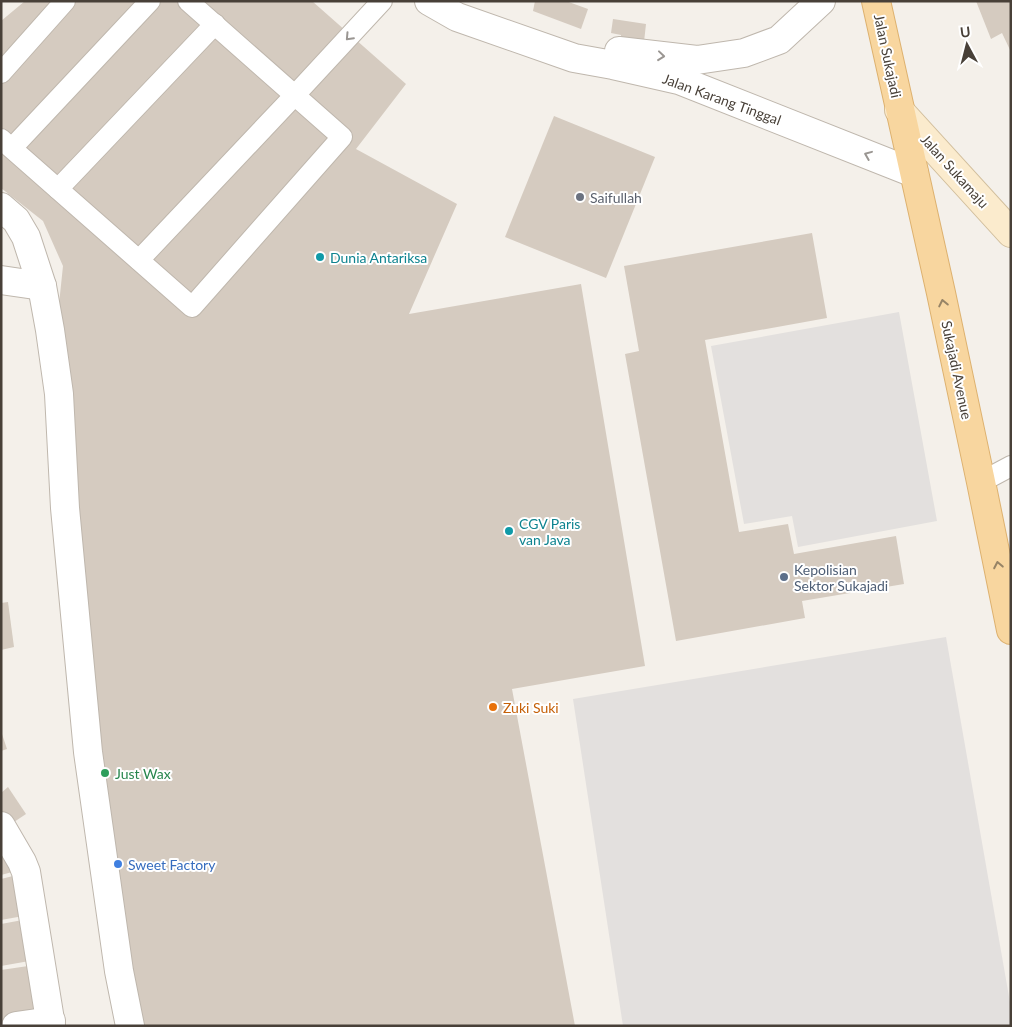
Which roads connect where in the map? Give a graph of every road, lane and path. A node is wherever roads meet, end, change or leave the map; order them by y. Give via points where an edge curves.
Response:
1 (66, 1) edge
2 (150, 1) edge
3 (188, 1) edge
4 (382, 1) edge
5 (429, 1) edge
6 (821, 1) edge
7 (876, 1) edge
8 (214, 24) junction
9 (526, 41) junction
10 (1, 73) edge
11 (295, 95) junction
12 (899, 110) junction
13 (6, 144) edge
14 (914, 173) junction
15 (58, 189) junction
16 (1, 207) edge
17 (1011, 233) edge
18 (139, 260) junction
19 (1, 280) edge
20 (42, 286) junction
21 (1011, 466) edge
22 (981, 482) junction
23 (1011, 630) edge
24 (1, 826) edge
25 (51, 1023) edge
26 (16, 1026) edge
27 (130, 1026) edge

1 - 10 lane
2 - 13 lane
3 - 8 lane
4 -> 11 lane
5 - 9 street, Jalan Karang Tinggal via 457,17
9 -> 6 street, Jalan Karang Tinggal via 697,60 744,53 779,40
7 - 12 main road, Jalan Sukajadi
8 - 11 lane
8 - 15 lane
14 -> 9 street, Jalan Karang Tinggal via 679,80 574,58
11 - 18 lane
11 - 18 lane via 342,137 192,307
12 - 14 main road, Sukajadi Avenue
12 - 17 main road, Jalan Sukamaju
13 - 15 lane
22 -> 14 main road, Sukajadi Avenue
15 - 18 lane
16 - 20 street via 16,220 26,237
19 - 20 street
20 - 27 street via 59,394 88,752 119,971
21 - 22 lane
23 -> 22 main road, Sukajadi Avenue
24 - 25 street via 26,872
25 - 26 street

